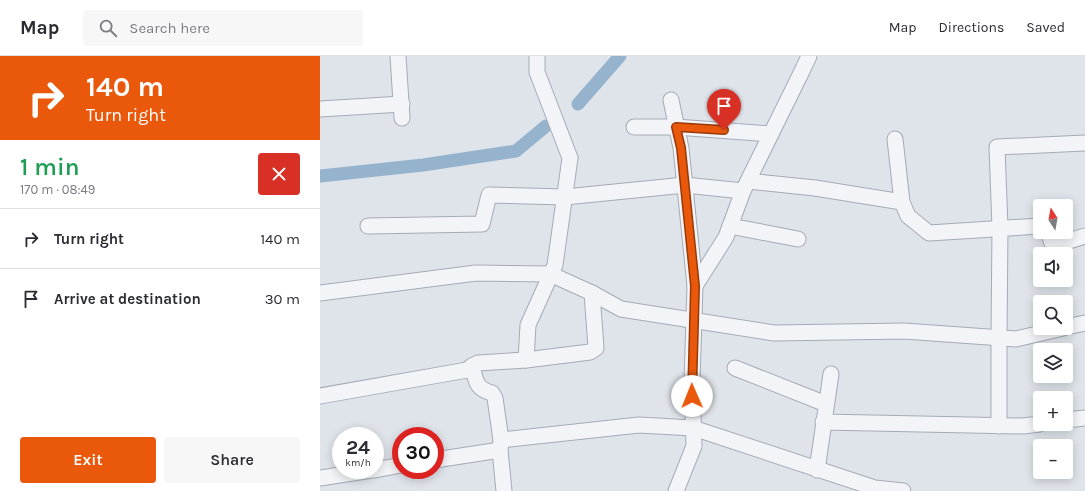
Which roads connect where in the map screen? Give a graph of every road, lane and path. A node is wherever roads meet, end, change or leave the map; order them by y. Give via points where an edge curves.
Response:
1 (398, 56) edge
2 (537, 56) edge
3 (809, 56) edge
4 (671, 100) dead end
5 (320, 109) edge
6 (634, 127) dead end
7 (676, 127) junction
8 (771, 134) junction
9 (895, 139) dead end
10 (1085, 143) edge
11 (684, 185) junction
12 (746, 186) junction
13 (565, 197) junction
14 (902, 202) junction
15 (368, 226) dead end
16 (730, 226) junction
17 (1033, 226) edge
18 (1000, 228) junction
19 (1085, 236) edge
20 (798, 239) dead end
21 (1050, 239) edge
22 (550, 274) junction
23 (695, 286) junction
24 (592, 293) junction
25 (320, 294) edge
26 (694, 320) junction
27 (1085, 323) edge
28 (1073, 326) edge
29 (1033, 335) edge
30 (999, 338) junction
31 (526, 360) junction
32 (472, 366) junction
33 (735, 368) dead end
34 (831, 374) dead end
35 (320, 396) edge
36 (826, 404) junction
37 (1085, 418) edge
38 (1073, 419) edge
39 (823, 422) junction
40 (1033, 425) edge
41 (1000, 426) junction
42 (693, 428) junction
43 (500, 445) junction
44 (444, 458) edge
45 (817, 470) junction
46 (332, 476) edge
47 (320, 478) edge
48 (504, 491) edge
49 (676, 491) edge
50 (903, 491) edge

1 - 5 street via 402,112
2 - 13 street via 537,72 570,158
3 - 8 street
4 - 7 street
6 - 7 street
7 - 8 street
7 - 11 street via 681,148
8 - 12 street
9 - 14 street
10 - 18 street via 997,147
11 - 12 street
11 - 13 street
11 - 23 street
12 - 14 street via 815,188
12 - 16 street
13 - 15 street via 489,195 482,224
13 - 22 street via 555,265
14 - 18 street via 908,216 929,233
16 - 20 street
16 - 23 street via 726,237
17 - 18 street
18 - 30 street
19 - 21 street via 1053,246
22 - 24 street
22 - 25 street via 476,273
22 - 31 street via 528,325
23 - 26 street
24 - 26 street via 621,309
24 - 31 street via 596,348 581,354
26 - 30 street via 774,333 904,331
26 - 42 street
27 - 28 street
29 - 30 street via 1016,339
30 - 41 street
31 - 32 street via 478,363
32 - 35 street via 467,370
32 - 43 street via 479,388 492,393 495,398
33 - 36 street
34 - 36 street
36 - 39 street
37 - 38 street
39 - 41 street
39 - 45 street
40 - 41 street
42 - 43 street via 639,425
42 - 45 street
42 - 49 street via 694,446
43 - 44 street
43 - 48 street
45 - 50 street via 875,488
46 - 47 street

